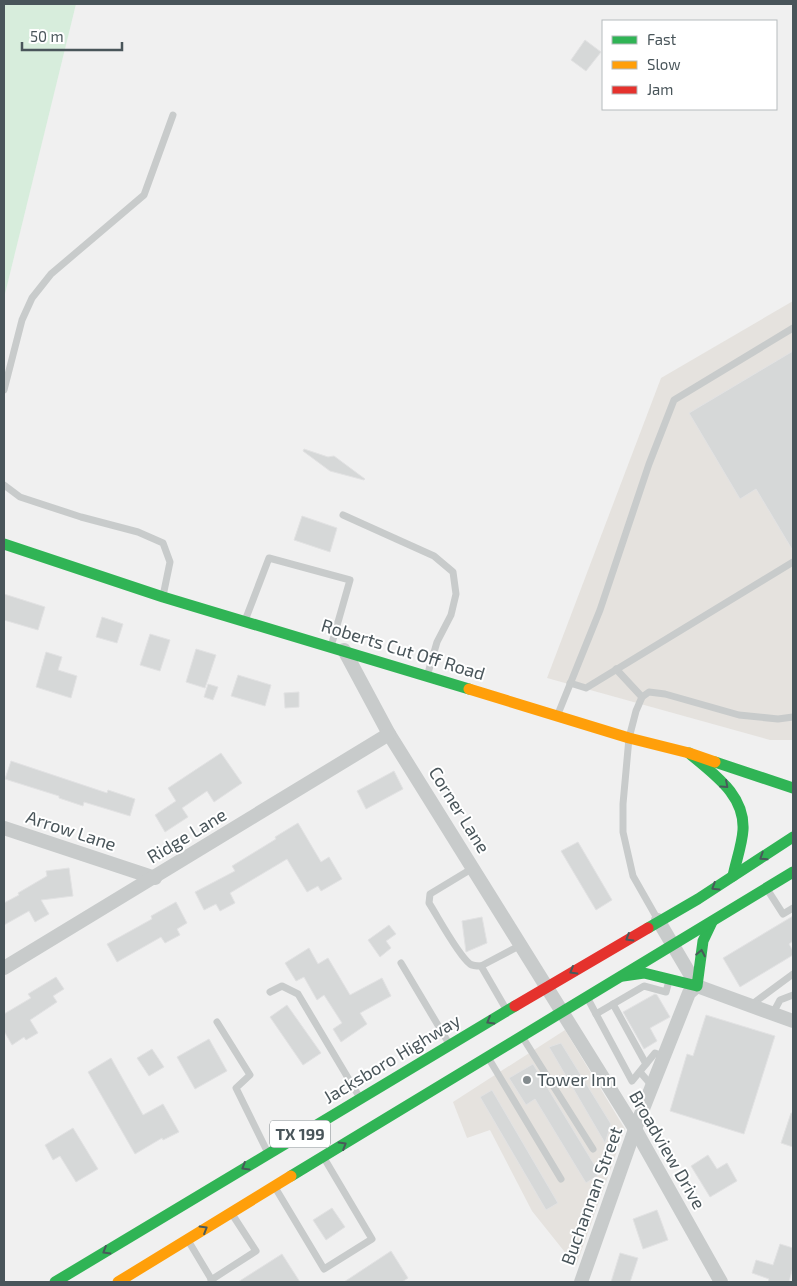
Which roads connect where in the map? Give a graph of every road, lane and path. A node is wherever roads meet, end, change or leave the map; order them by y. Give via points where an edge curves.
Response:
1 (174, 115) dead end
2 (793, 328) edge
3 (4, 390) edge
4 (4, 485) edge
5 (344, 515) dead end
6 (4, 544) edge
7 (793, 562) edge
8 (163, 597) junction
9 (245, 621) junction
10 (337, 648) junction
11 (616, 669) junction
12 (427, 676) junction
13 (570, 683) junction
14 (642, 697) junction
15 (557, 716) junction
16 (793, 719) edge
17 (390, 734) junction
18 (629, 738) junction
19 (689, 753) junction
20 (793, 788) edge
21 (4, 828) edge
22 (793, 838) edge
23 (473, 868) junction
24 (793, 872) edge
25 (733, 876) junction
26 (154, 878) junction
27 (767, 889) junction
28 (793, 908) edge
29 (658, 920) junction
30 (712, 922) junction
31 (521, 945) junction
32 (672, 946) junction
33 (402, 963) dead end
34 (481, 966) junction
35 (4, 968) edge
36 (793, 974) edge
37 (620, 976) junction
38 (669, 979) junction
39 (547, 986) junction
40 (697, 986) junction
41 (270, 992) dead end
42 (793, 995) edge
43 (587, 997) junction
44 (613, 1004) junction
45 (751, 1005) junction
46 (507, 1010) junction
47 (562, 1011) junction
48 (773, 1013) junction
49 (596, 1014) junction
50 (793, 1020) edge
51 (217, 1022) dead end
52 (522, 1035) junction
53 (450, 1045) junction
54 (488, 1056) junction
55 (664, 1057) junction
56 (646, 1064) junction
57 (640, 1072) junction
58 (653, 1087) junction
59 (360, 1098) junction
60 (635, 1129) junction
61 (593, 1149) dead end
62 (268, 1153) junction
63 (323, 1157) junction
64 (561, 1179) dead end
65 (274, 1187) junction
66 (231, 1213) junction
67 (187, 1240) junction
68 (212, 1281) edge
69 (55, 1282) edge
70 (118, 1282) edge
71 (581, 1282) edge
72 (721, 1282) edge

1 - 3 lane via 144,195 51,274 32,298 22,320
2 - 13 lane via 674,400 600,610
4 - 8 lane via 20,497 138,532 163,543 170,562
5 - 12 lane via 434,556 453,572 456,594 451,615 437,642
6 - 8 main road, Roberts Cut Off Road
7 - 11 lane
8 - 9 main road, Roberts Cut Off Road
9 - 10 main road, Roberts Cut Off Road
9 - 10 lane via 269,558 350,580
10 - 12 main road, Roberts Cut Off Road
10 - 17 street, Corner Lane
11 - 13 lane via 586,688
11 - 14 lane
12 - 15 main road, Roberts Cut Off Road
13 - 15 lane
14 - 16 lane via 649,692 665,694 739,715
14 - 18 lane
15 - 18 main road, Roberts Cut Off Road
17 - 23 street, Corner Lane
17 - 26 street, Ridge Lane
18 - 19 main road, Roberts Cut Off Road
18 - 29 lane via 622,804 623,832 633,876
19 - 20 main road, Roberts Cut Off Road
19 -> 25 main road via 739,802 743,831
21 - 26 street, Arrow Lane
22 -> 25 main road, TX 199
23 - 31 street, Corner Lane
23 - 34 lane via 430,894 429,903 469,964
24 - 27 main road, TX 199
25 -> 29 main road, Jacksboro Highway / TX 199
26 - 35 street, Ridge Lane
27 - 28 lane via 783,914
27 - 30 main road, TX 199
29 - 32 street
29 -> 39 main road, Jacksboro Highway / TX 199
30 - 32 main road, TX 199
40 -> 30 main road via 703,941
31 - 34 lane
31 - 39 street, Corner Lane
32 - 37 main road, TX 199
32 - 40 street
33 - 53 lane
34 - 46 lane
36 - 45 lane
37 - 38 main road via 644,973
37 - 43 main road, TX 199
38 - 40 main road
38 - 44 lane via 666,992 644,986
39 - 46 main road, Jacksboro Highway / TX 199
39 - 47 street, Broadview Drive
40 - 45 street
40 - 55 street, Buchannan Street via 689,993
41 - 59 lane via 282,986 298,994
42 - 48 lane via 780,1000
43 - 47 main road, TX 199
43 - 49 lane
44 - 49 lane
44 - 56 lane
45 - 48 street
46 -> 53 main road, Jacksboro Highway / TX 199
47 - 52 main road, TX 199
47 - 60 street, Broadview Drive
48 - 50 street
49 - 57 lane via 632,1081
51 - 62 lane via 250,1075 236,1088
52 - 54 main road, TX 199
52 - 61 lane
53 - 59 main road, Jacksboro Highway / TX 199
63 -> 54 main road, TX 199
54 - 64 lane
55 - 56 lane via 655,1053
55 - 58 street, Buchannan Street
56 - 57 lane
57 - 58 lane
58 - 60 street, Buchannan Street
59 - 62 main road, Jacksboro Highway / TX 199
60 - 71 street, Buchannan Street
60 - 72 street, Broadview Drive
62 -> 69 main road, Jacksboro Highway / TX 199
63 - 65 main road, TX 199
63 - 65 lane via 372,1239 324,1269
65 - 66 main road, TX 199
67 -> 66 main road, TX 199
66 - 68 lane via 256,1250
67 - 68 lane
67 - 70 main road, TX 199

